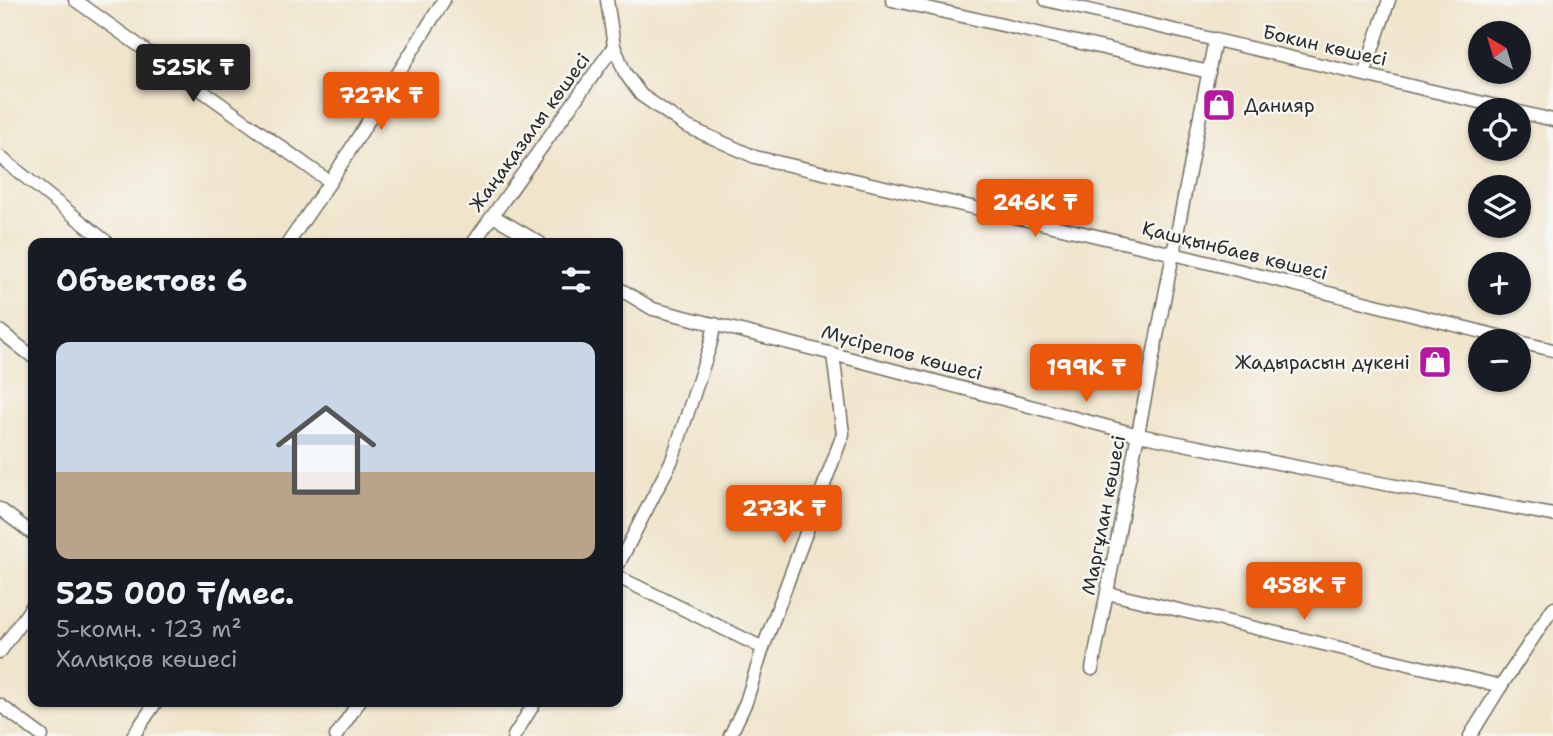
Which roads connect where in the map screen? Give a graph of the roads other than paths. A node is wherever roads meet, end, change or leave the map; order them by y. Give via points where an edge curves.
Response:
1 (75, 0) edge
2 (444, 0) edge
3 (607, 0) edge
4 (892, 0) edge
5 (1046, 0) edge
6 (1389, 0) edge
7 (1215, 39) junction
8 (614, 46) junction
9 (1209, 72) junction
10 (1364, 74) junction
11 (1468, 99) edge
12 (1531, 115) edge
13 (1553, 120) edge
14 (0, 157) edge
15 (330, 181) junction
16 (493, 216) junction
17 (102, 238) edge
18 (291, 238) edge
19 (477, 238) edge
20 (531, 238) edge
21 (1174, 254) junction
22 (623, 291) edge
23 (715, 324) junction
24 (1471, 329) edge
25 (0, 331) edge
26 (1531, 344) edge
27 (1553, 350) edge
28 (28, 353) edge
29 (833, 354) junction
30 (1139, 435) junction
31 (0, 509) edge
32 (1553, 515) edge
33 (28, 530) edge
34 (623, 555) edge
35 (623, 579) edge
36 (1107, 593) junction
37 (1553, 608) edge
38 (28, 612) edge
39 (764, 648) junction
40 (0, 652) edge
41 (1092, 669) dead end
42 (1502, 684) junction
43 (0, 705) edge
44 (153, 707) edge
45 (356, 707) edge
46 (532, 707) edge
47 (42, 736) edge
48 (134, 736) edge
49 (336, 736) edge
50 (514, 736) edge
51 (730, 736) edge
52 (1470, 736) edge

1 - 15 street
2 - 15 street
3 - 8 street, Жаңақазалы көшесі
4 - 9 street
5 - 7 street, Бокин көшесі
6 - 10 street
7 - 9 street, Маргұлан көшесі
7 - 10 street, Бокин көшесі
8 - 16 street, Жаңақазалы көшесі
8 - 21 street, Қашқынбаев көшесі via 625,73 642,95 686,126 755,157
9 - 21 street, Маргұлан көшесі
10 - 11 street, Бокин көшесі
12 - 13 street
14 - 17 street
15 - 18 street
16 - 19 street, Жаңақазалы көшесі
16 - 20 street
21 - 24 street, Қашқынбаев көшесі
21 - 30 street, Маргұлан көшесі
22 - 23 street, Мүсірепов көшесі via 653,309
23 - 29 street, Мүсірепов көшесі
23 - 34 street via 672,460
25 - 28 street
26 - 27 street, Қашқынбаев көшесі
29 - 30 street, Мүсірепов көшесі
29 - 39 street via 844,434
30 - 32 street, Мүсірепов көшесі
30 - 36 street, Маргұлан көшесі
31 - 33 street
35 - 39 street
36 - 41 street, Маргұлан көшесі
36 - 42 street
37 - 42 street
38 - 40 street
39 - 51 street
42 - 52 street
43 - 47 street
44 - 48 street
45 - 49 street
46 - 50 street

